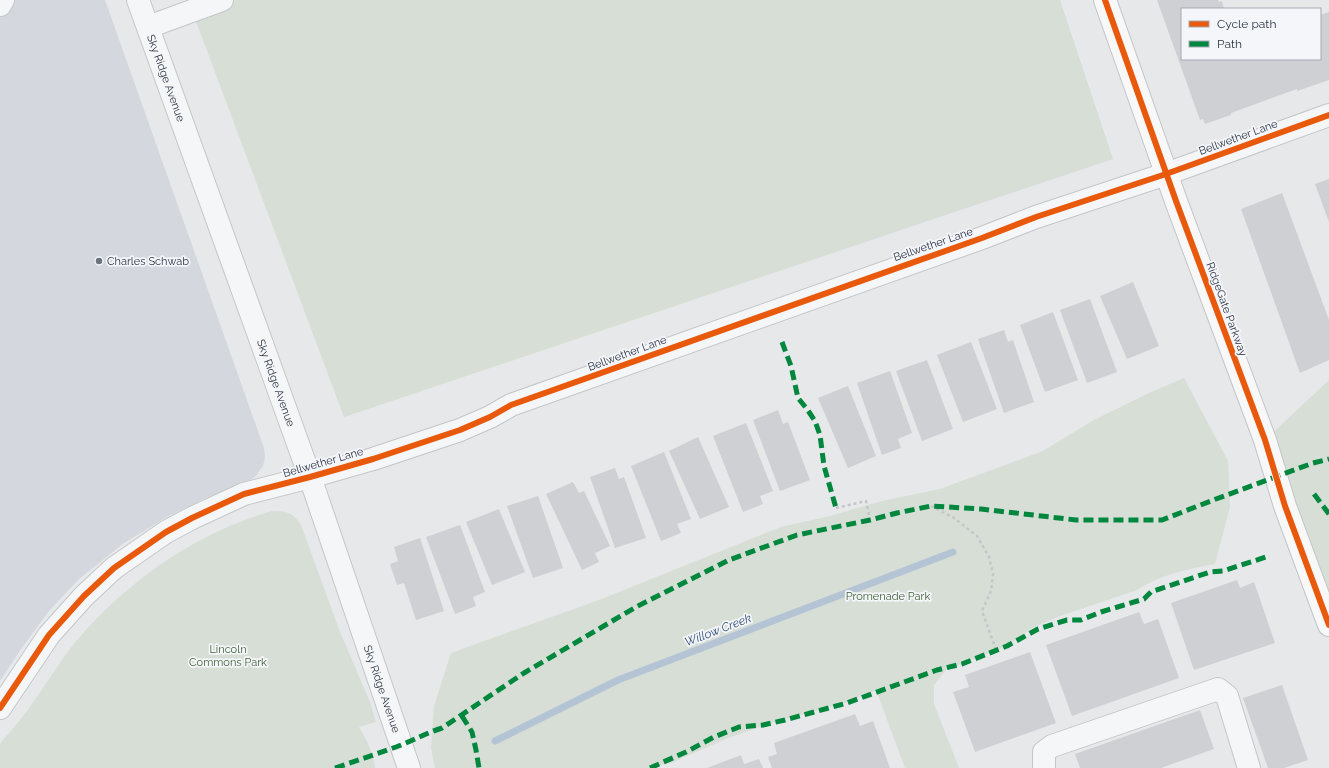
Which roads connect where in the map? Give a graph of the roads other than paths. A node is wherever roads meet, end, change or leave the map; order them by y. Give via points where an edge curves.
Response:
1 (3, 0) edge
2 (138, 0) edge
3 (222, 0) edge
4 (1105, 0) edge
5 (0, 4) edge
6 (148, 27) junction
7 (1329, 115) edge
8 (1166, 174) junction
9 (310, 477) junction
10 (1329, 625) edge
11 (0, 708) edge
12 (409, 768) edge
13 (1044, 768) edge
14 (1249, 768) edge

1 - 5 street
2 - 6 street, Sky Ridge Avenue
3 - 6 street
4 - 8 main road, RidgeGate Parkway
6 - 9 street, Sky Ridge Avenue
7 - 8 street, Bellwether Lane
8 - 9 street, Bellwether Lane via 1036,217 511,405 460,430
8 - 10 main road, RidgeGate Parkway via 1265,440
9 - 11 street, Bellwether Lane via 244,494 192,518 166,532 114,568 84,596 49,636
9 - 12 street, Sky Ridge Avenue
13 - 14 street via 1044,752 1052,746 1218,689 1227,696

